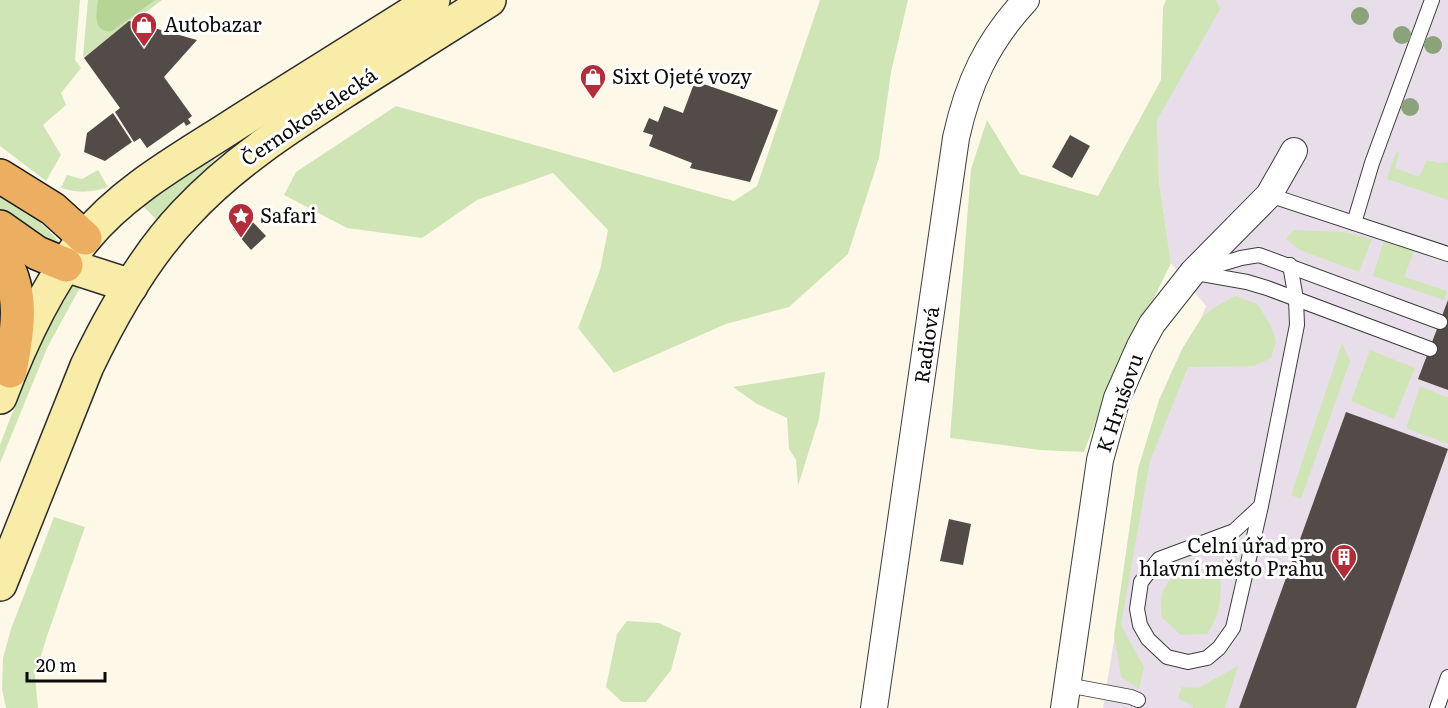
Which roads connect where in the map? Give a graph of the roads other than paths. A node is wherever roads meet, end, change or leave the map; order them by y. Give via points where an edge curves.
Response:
1 (433, 0) edge
2 (489, 0) edge
3 (1026, 0) edge
4 (1432, 0) edge
5 (1294, 151) dead end
6 (0, 176) edge
7 (1269, 195) junction
8 (1354, 223) junction
9 (0, 227) edge
10 (86, 238) junction
11 (0, 254) edge
12 (1448, 254) edge
13 (66, 265) junction
14 (1290, 265) junction
15 (1193, 272) junction
16 (131, 286) junction
17 (1296, 299) junction
18 (1440, 322) dead end
19 (1430, 349) dead end
20 (5, 384) edge
21 (1261, 506) junction
22 (0, 584) edge
23 (1448, 677) edge
24 (1066, 696) edge
25 (1138, 700) dead end
26 (874, 708) edge
27 (1437, 708) edge

1 - 10 main road, Černokostelecká via 152,179
2 - 16 main road, Černokostelecká via 277,134 249,156 178,222
3 - 26 street, Radiová via 994,40 980,65 969,88 958,130
4 - 8 lane
5 - 7 street, K Hrušovu
6 - 10 highway via 53,209
7 - 8 lane
7 - 15 street, K Hrušovu
8 - 12 lane
9 - 13 highway via 37,253
10 - 13 main road, Černokostelecká
10 - 16 main road
11 - 20 highway via 13,279 18,316
13 - 16 main road
13 - 20 main road, Černokostelecká via 38,313
14 - 15 lane via 1260,255
14 - 17 lane
14 - 18 lane
15 - 17 lane via 1247,282
15 - 24 street, K Hrušovu via 1152,324 1128,372 1108,426
16 - 22 main road, Černokostelecká via 80,382
17 - 19 lane
17 - 21 lane via 1297,325
21 - 21 lane via 1233,628 1207,658 1188,662 1167,657 1140,625 1137,609 1141,582 1159,559 1234,531
23 - 27 lane
24 - 25 lane

